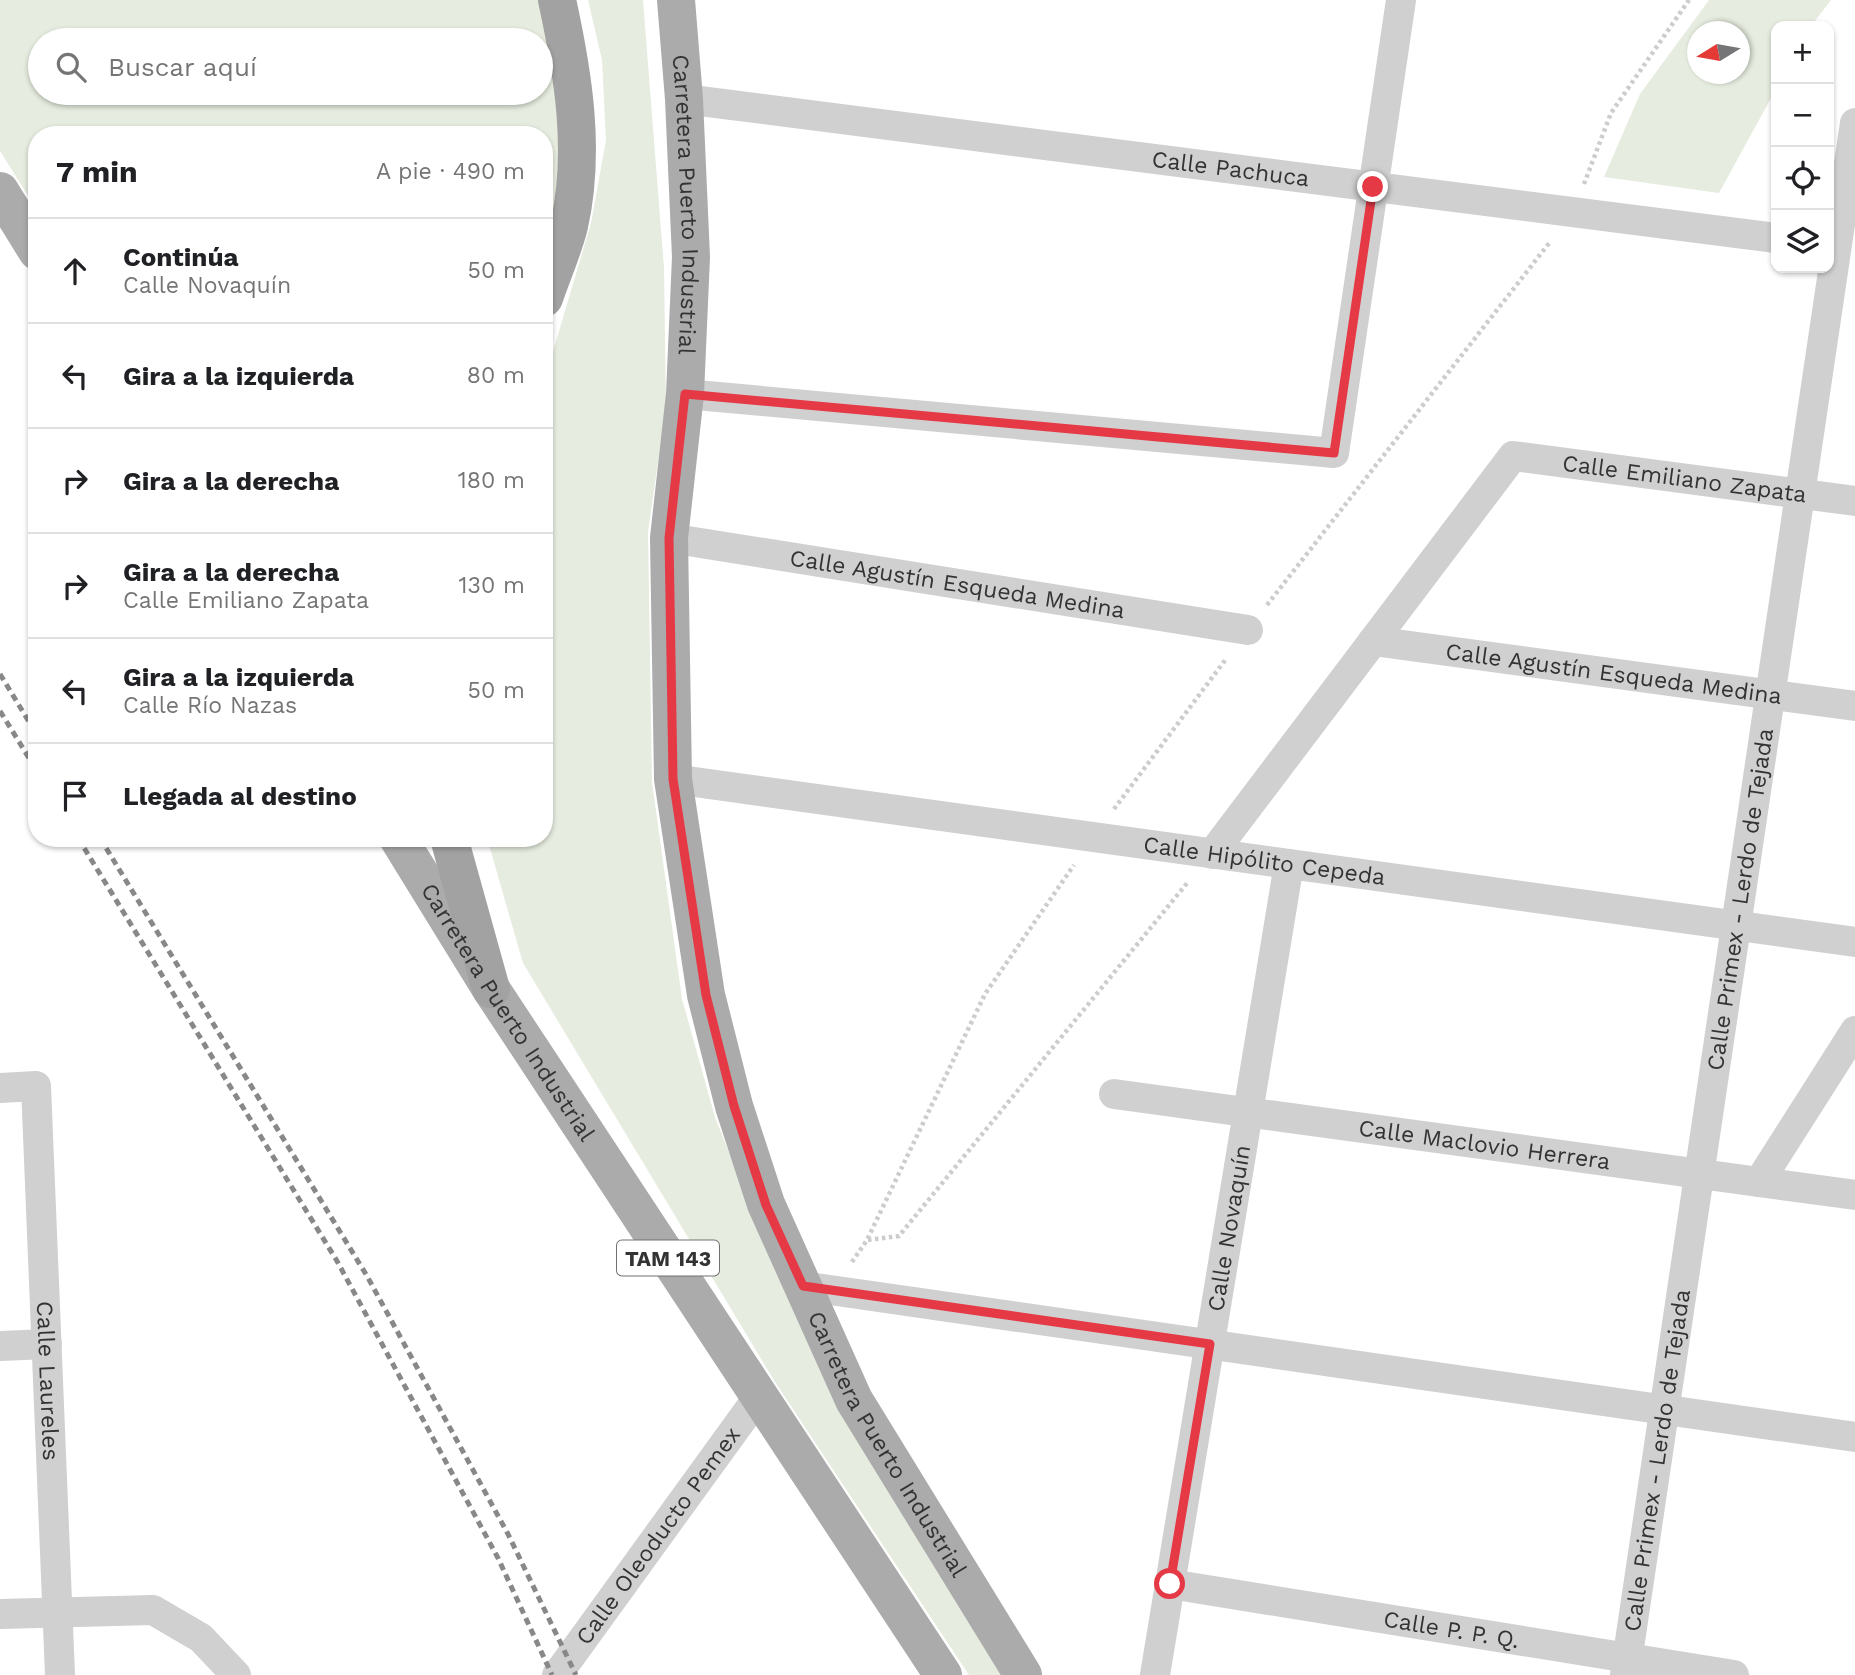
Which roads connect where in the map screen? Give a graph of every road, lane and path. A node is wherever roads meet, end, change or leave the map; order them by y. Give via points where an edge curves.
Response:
1 (557, 0) edge
2 (676, 0) edge
3 (1401, 0) edge
4 (684, 99) junction
5 (1855, 123) edge
6 (1373, 187) junction
7 (0, 191) edge
8 (28, 236) edge
9 (1771, 237) edge
10 (1840, 246) edge
11 (553, 272) edge
12 (685, 394) junction
13 (1800, 494) junction
14 (1855, 501) edge
15 (669, 538) junction
16 (1248, 630) dead end
17 (1373, 641) junction
18 (1770, 695) junction
19 (1855, 706) edge
20 (673, 779) junction
21 (404, 847) edge
22 (452, 847) edge
23 (1212, 853) junction
24 (1289, 864) junction
25 (1736, 925) junction
26 (1855, 942) edge
27 (491, 989) junction
28 (1855, 1031) edge
29 (0, 1088) edge
30 (1114, 1094) dead end
31 (1248, 1112) junction
32 (1699, 1173) junction
33 (1759, 1182) junction
34 (1855, 1195) edge
35 (867, 1240) dead end
36 (803, 1286) junction
37 (47, 1344) junction
38 (1210, 1344) junction
39 (0, 1346) edge
40 (759, 1396) junction
41 (1664, 1409) junction
42 (1855, 1437) edge
43 (1170, 1584) junction
44 (58, 1612) junction
45 (0, 1614) edge
46 (1626, 1666) edge
47 (60, 1675) edge
48 (236, 1675) edge
49 (557, 1675) edge
50 (943, 1675) edge
51 (1023, 1675) edge
52 (1155, 1675) edge
53 (1734, 1675) edge

1 - 11 highway via 572,66 578,147 569,225
2 - 4 main road, Carretera Puerto Industrial
3 - 6 street
4 - 6 street, Calle Pachuca
4 - 12 main road, Carretera Puerto Industrial via 691,257
5 - 10 street, Calle Primex - Lerdo de Tejada
6 - 9 street, Calle Pachuca
6 - 12 street via 1334,453
7 - 8 main road
10 - 13 street, Calle Primex - Lerdo de Tejada
12 - 15 main road, Carretera Puerto Industrial
13 - 14 street, Calle Emiliano Zapata
13 - 17 street, Calle Emiliano Zapata via 1513,456
13 - 18 street, Calle Primex - Lerdo de Tejada
15 - 16 street, Calle Agustín Esqueda Medina
15 - 20 main road, Carretera Puerto Industrial
17 - 18 street, Calle Agustín Esqueda Medina
17 - 23 street
18 - 19 street, Calle Agustín Esqueda Medina
18 - 25 street, Calle Primex - Lerdo de Tejada
20 - 23 street, Calle Hipólito Cepeda
20 - 36 main road, Carretera Puerto Industrial via 706,995 734,1106 766,1205
21 - 27 main road, Carretera Puerto Industrial / TAM 143
22 - 27 highway
23 - 24 street, Calle Hipólito Cepeda
23 - 35 path via 899,1236
24 - 25 street, Calle Hipólito Cepeda
24 - 31 street, Calle Novaquín
25 - 26 street, Calle Hipólito Cepeda
25 - 32 street, Calle Primex - Lerdo de Tejada
27 - 40 main road, Carretera Puerto Industrial / TAM 143
28 - 33 street
29 - 37 street, Calle Laureles via 36,1086
30 - 31 street, Calle Maclovio Herrera
31 - 32 street, Calle Maclovio Herrera
31 - 38 street, Calle Novaquín
32 - 33 street, Calle Maclovio Herrera
32 - 41 street, Calle Primex - Lerdo de Tejada
33 - 34 street, Calle Maclovio Herrera
36 - 38 street
36 - 51 main road, Carretera Puerto Industrial via 854,1400
37 - 39 street
37 - 44 street, Calle Laureles
38 - 41 street
38 - 43 street, Calle Novaquín
40 - 49 street, Calle Oleoducto Pemex
40 - 50 main road, Carretera Puerto Industrial / TAM 143
41 - 42 street
41 - 46 street, Calle Primex - Lerdo de Tejada
43 - 46 street, Calle P. P. Q.
43 - 52 street, Calle Novaquín
44 - 45 street
44 - 47 street, Calle Laureles
44 - 48 street via 153,1610 201,1638
46 - 53 street, Calle P. P. Q.

